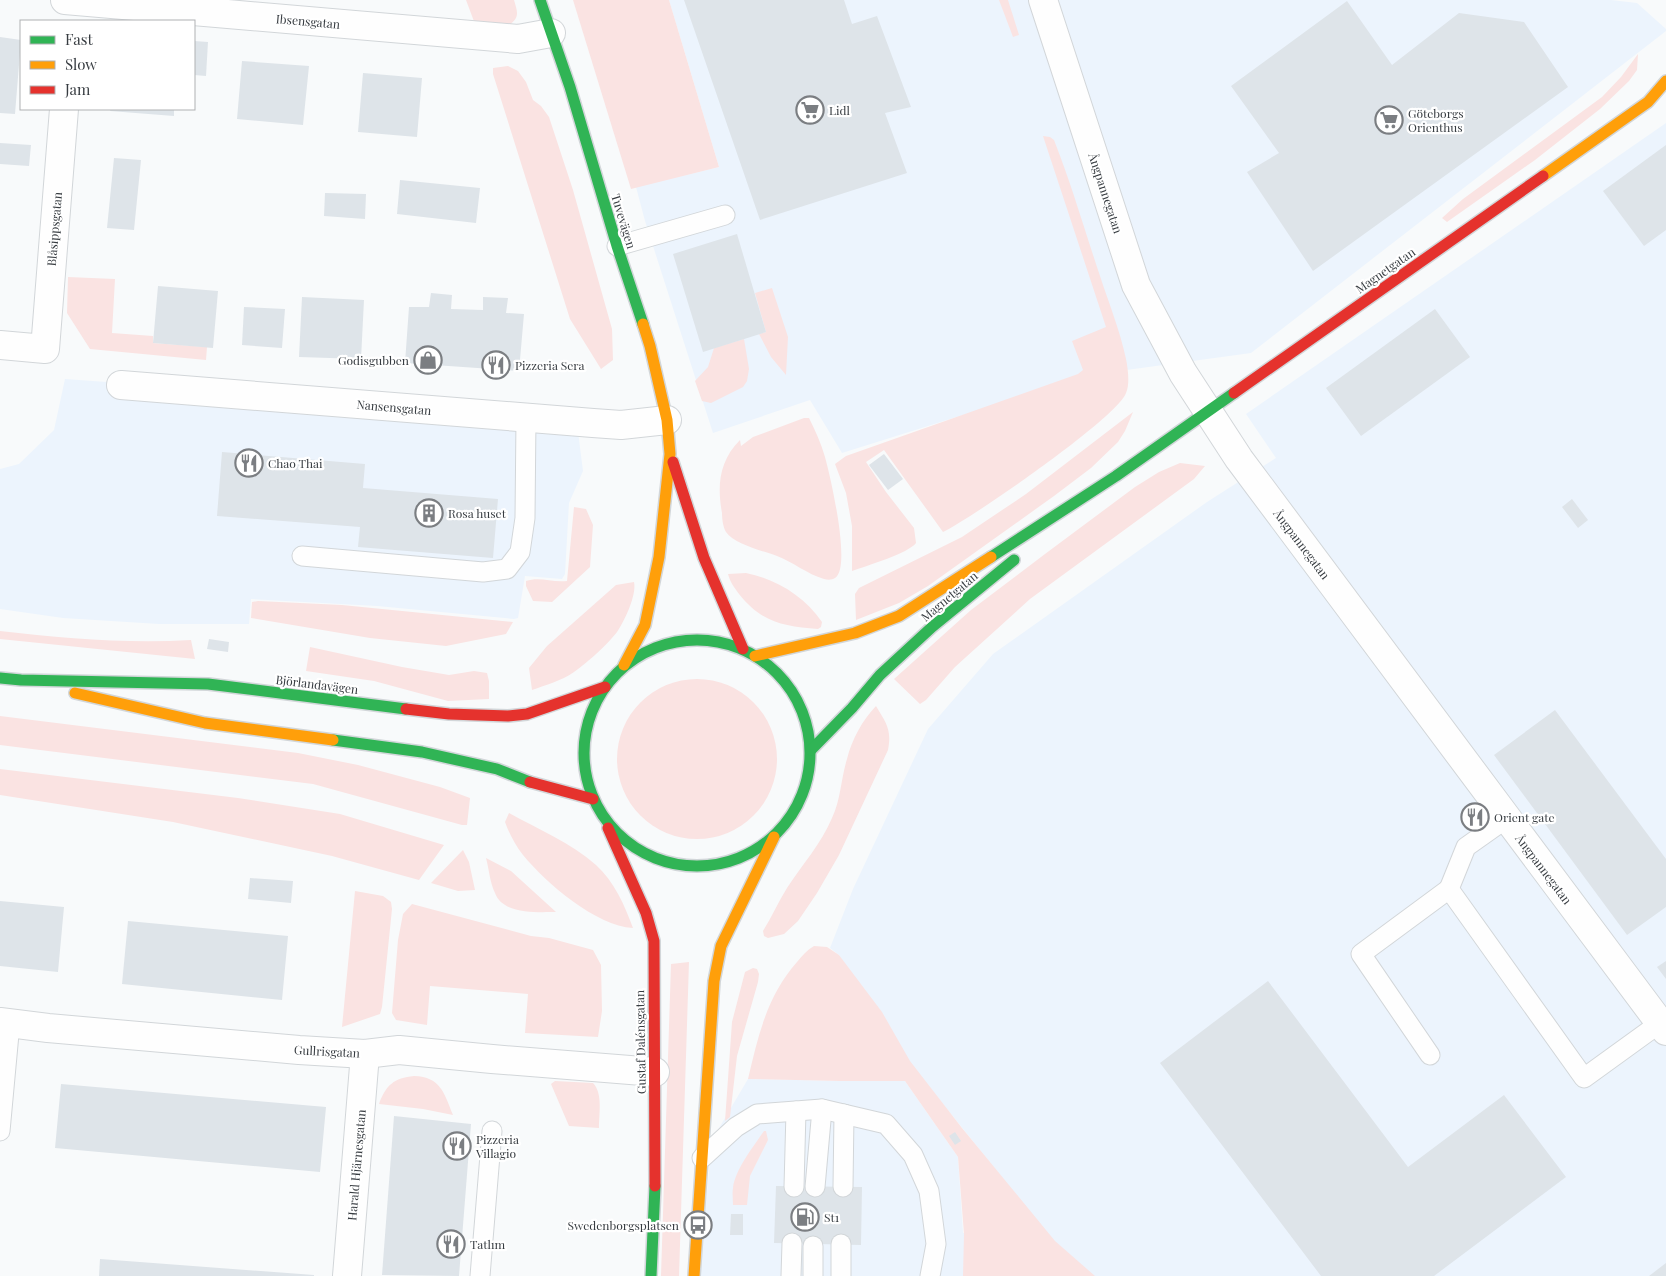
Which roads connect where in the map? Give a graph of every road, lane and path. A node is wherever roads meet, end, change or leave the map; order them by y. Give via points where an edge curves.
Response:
1 (540, 0) edge
2 (1043, 0) edge
3 (70, 6) edge
4 (551, 33) junction
5 (1666, 81) edge
6 (64, 110) edge
7 (725, 215) dead end
8 (617, 246) junction
9 (0, 345) edge
10 (121, 385) dead end
11 (1209, 411) junction
12 (526, 418) junction
13 (667, 420) junction
14 (670, 454) junction
15 (1116, 476) junction
16 (1040, 539) dead end
17 (1024, 552) dead end
18 (302, 556) dead end
19 (743, 649) junction
20 (755, 656) junction
21 (622, 668) junction
22 (0, 678) edge
23 (21, 680) junction
24 (605, 686) junction
25 (810, 750) junction
26 (594, 800) junction
27 (604, 818) junction
28 (1506, 818) junction
29 (775, 835) junction
30 (1450, 889) junction
31 (5, 1022) edge
32 (1663, 1027) edge
33 (365, 1054) junction
34 (1430, 1055) dead end
35 (655, 1072) junction
36 (822, 1109) junction
37 (796, 1110) junction
38 (844, 1114) junction
39 (0, 1131) edge
40 (492, 1131) dead end
41 (702, 1158) junction
42 (794, 1187) dead end
43 (815, 1187) dead end
44 (843, 1187) dead end
45 (792, 1243) dead end
46 (841, 1244) dead end
47 (813, 1246) dead end
48 (347, 1276) edge
49 (480, 1276) edge
50 (651, 1276) edge
51 (694, 1276) edge
52 (791, 1276) edge
53 (813, 1276) edge
54 (842, 1276) edge
55 (930, 1276) edge

1 - 4 street, Tuvevägen
2 - 11 street, Ångpannegatan via 1136,285 1184,373
3 - 4 street, Ibsensgatan via 518,39
4 - 8 street, Tuvevägen
5 - 11 street, Magnetgatan via 1648,102
6 - 9 street, Blåsippsgatan via 45,349
7 - 8 lane
8 - 13 street, Tuvevägen via 650,346
10 - 12 street, Nansensgatan
11 - 15 street, Magnetgatan
11 - 28 street, Ångpannegatan via 1239,459
12 - 13 street, Nansensgatan via 622,425
12 - 18 lane via 525,518 520,552 507,568 483,572
13 - 14 street, Tuvevägen
14 - 19 street, Tuvevägen via 704,558
14 - 21 street, Tuvevägen via 659,556 646,625
15 - 16 street, Magnetgatan
15 - 20 street, Magnetgatan via 899,616 855,633
17 - 25 street, Magnetgatan via 932,627 880,675
19 - 20 street, Björlandavägen
19 - 21 street, Björlandavägen via 709,640 680,641 652,649
20 - 25 street, Björlandavägen via 775,671 795,696 807,725
21 - 24 street, Björlandavägen
22 - 23 street, Björlandavägen
23 - 24 street, Björlandavägen via 208,684 449,714 508,716 527,714
23 - 26 street, Björlandavägen via 205,723 422,752 497,769
24 - 26 street, Björlandavägen via 590,715 585,736 584,768
25 - 29 street, Björlandavägen via 809,774 802,796 791,817
26 - 27 street, Björlandavägen
27 - 29 street, Björlandavägen via 636,849 679,865 705,866 730,861 754,851
27 - 35 street, Gustaf Dalénsgatan via 646,913 654,941
28 - 30 lane via 1466,847
28 - 32 street, Ångpannegatan
29 - 41 street via 721,946 714,980
30 - 32 lane via 1584,1078
30 - 34 lane via 1361,954
31 - 33 street, Gullrisgatan
31 - 39 lane
33 - 35 street, Gullrisgatan via 399,1050
33 - 48 street, Harald Hjärnesgatan
35 - 50 street, Gustaf Dalénsgatan
36 - 37 lane
36 - 38 lane
36 - 43 lane
37 - 41 lane via 757,1114 736,1127
37 - 42 lane
38 - 44 lane
38 - 55 lane via 886,1124 913,1155 929,1191 936,1244
40 - 49 lane
41 - 51 street
45 - 52 lane
46 - 54 lane
47 - 53 lane

